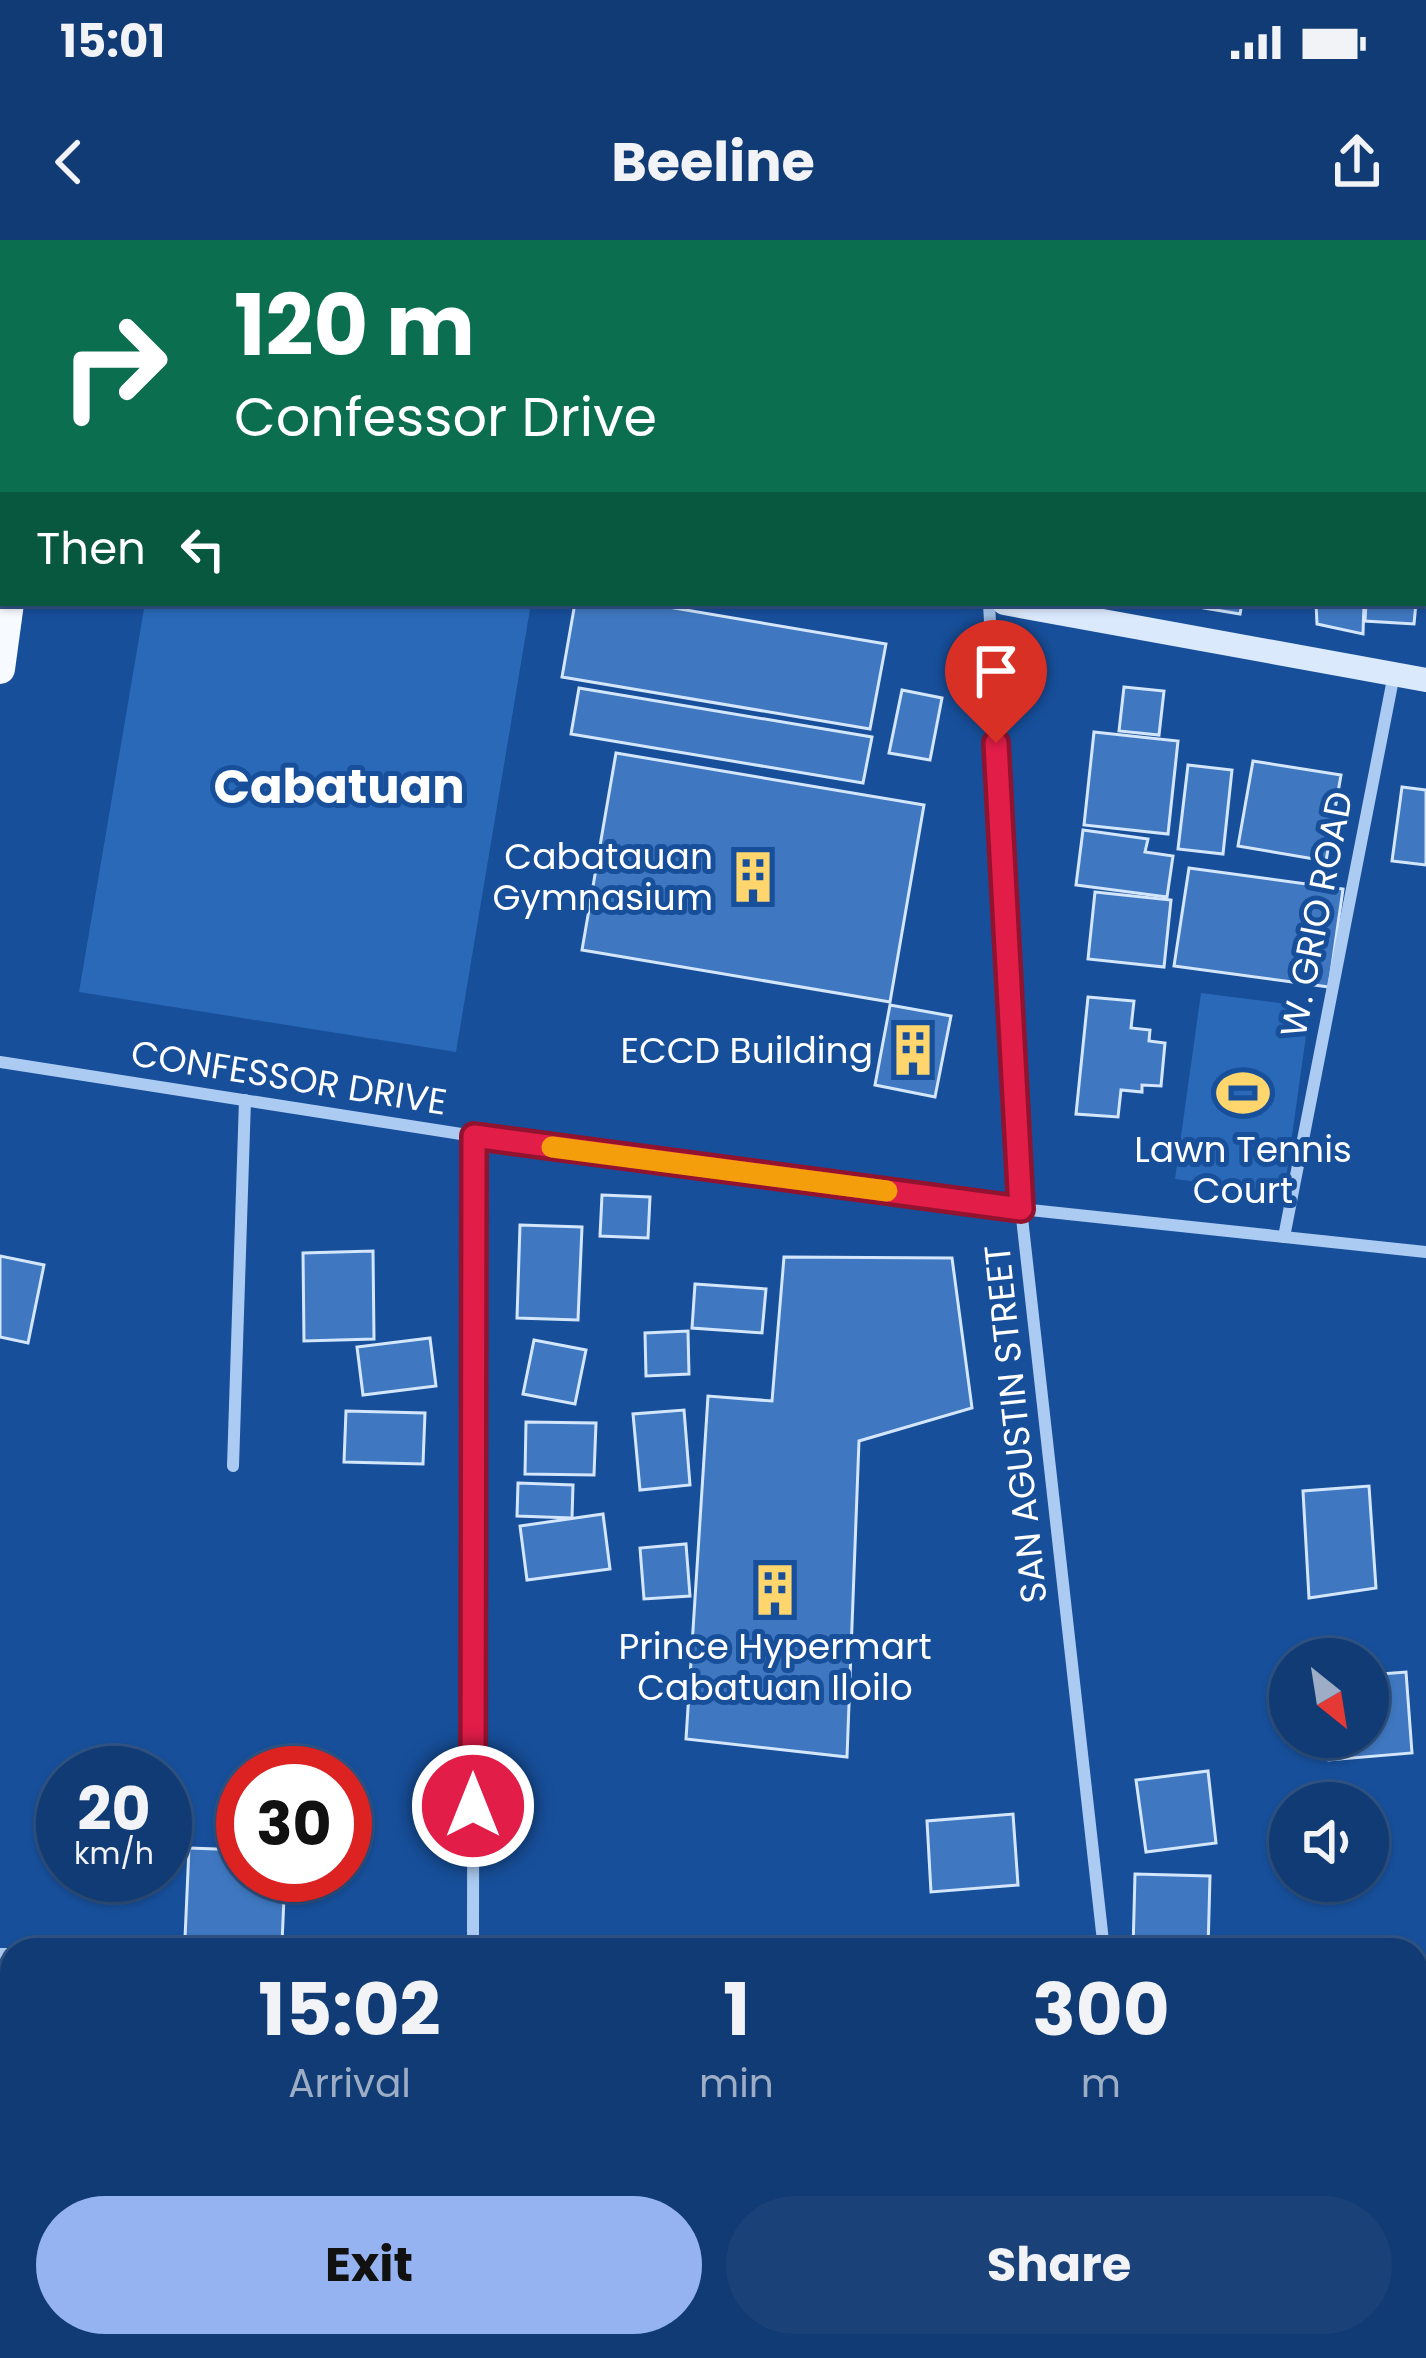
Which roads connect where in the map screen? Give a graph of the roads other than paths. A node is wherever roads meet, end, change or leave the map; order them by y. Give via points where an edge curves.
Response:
1 (10, 606) edge
2 (988, 606) edge
3 (1020, 606) edge
4 (0, 669) edge
5 (1394, 674) junction
6 (1426, 680) edge
7 (0, 1062) edge
8 (244, 1100) junction
9 (474, 1136) junction
10 (1021, 1209) junction
11 (1284, 1237) junction
12 (1426, 1252) edge
13 (233, 1466) dead end
14 (473, 1938) edge
15 (1103, 1938) edge

1 - 4 main road
2 - 10 street, SAN AGUSTIN STREET
3 - 5 main road
5 - 6 main road
5 - 11 street, W. GRIO ROAD
7 - 8 street, CONFESSOR DRIVE
8 - 9 street, CONFESSOR DRIVE
8 - 13 street
9 - 10 street, CONFESSOR DRIVE
9 - 14 street
10 - 11 street, CONFESSOR DRIVE
10 - 15 street, SAN AGUSTIN STREET
11 - 12 street, CONFESSOR DRIVE

